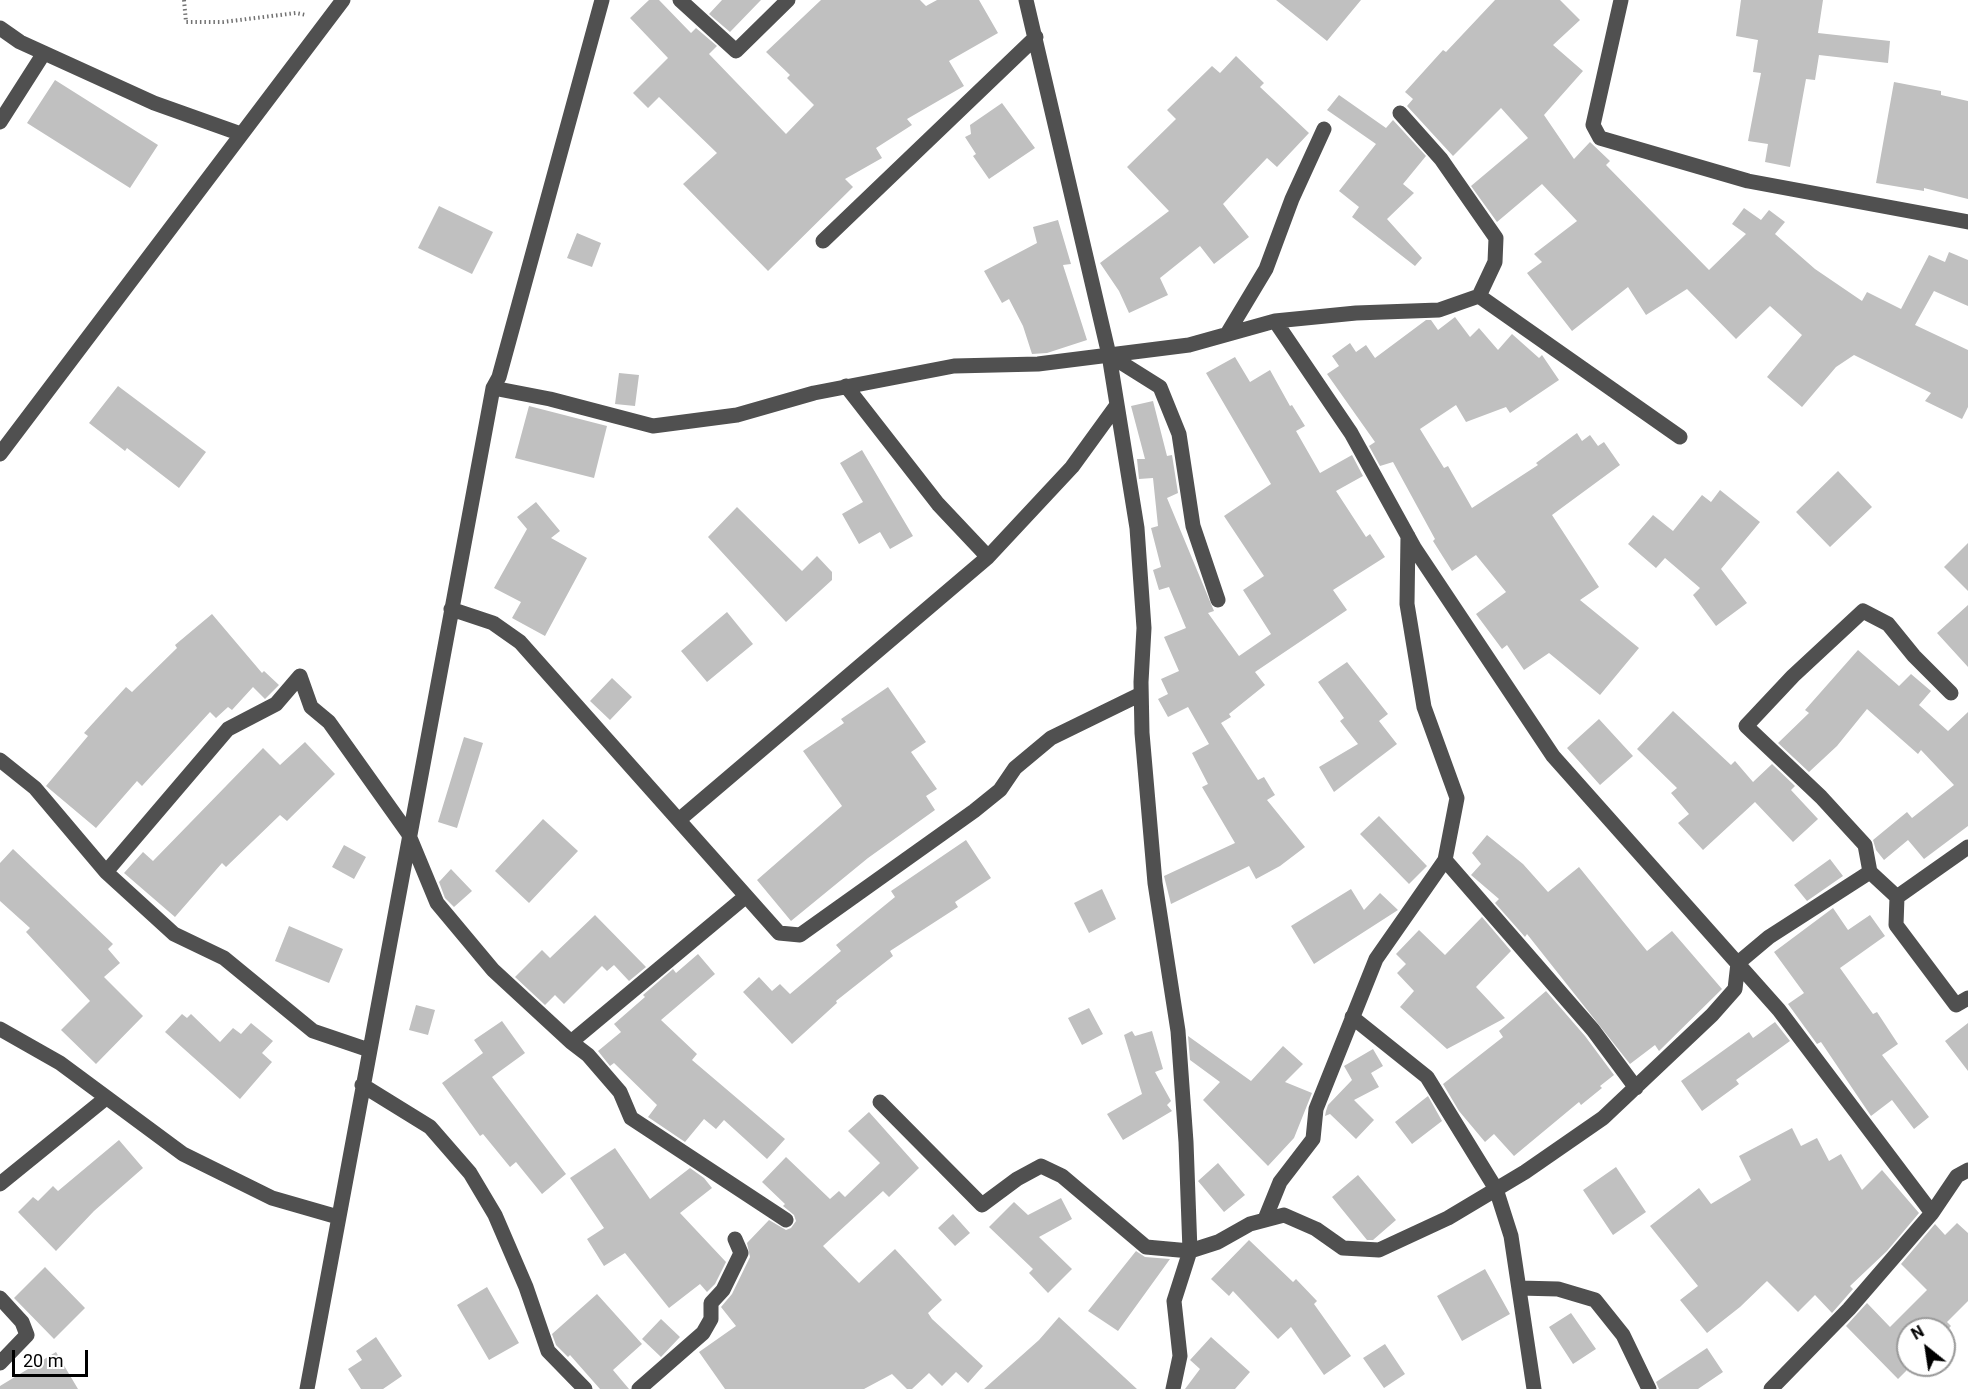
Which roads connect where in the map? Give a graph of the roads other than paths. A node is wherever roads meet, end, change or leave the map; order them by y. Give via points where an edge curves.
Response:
1 (343, 0) edge
2 (602, 0) edge
3 (680, 0) edge
4 (788, 0) edge
5 (1026, 0) edge
6 (1621, 0) edge
7 (0, 28) edge
8 (1035, 37) junction
9 (44, 53) junction
10 (1400, 113) dead end
11 (0, 122) edge
12 (1324, 129) dead end
13 (242, 134) junction
14 (1968, 222) edge
15 (823, 241) dead end
16 (1479, 296) junction
17 (1275, 321) junction
18 (1227, 334) junction
19 (1109, 355) junction
20 (846, 386) junction
21 (493, 388) junction
22 (1117, 405) junction
23 (1680, 437) dead end
24 (0, 454) edge
25 (1408, 536) junction
26 (988, 558) junction
27 (1218, 600) dead end
28 (451, 609) junction
29 (1952, 693) dead end
30 (1141, 694) junction
31 (0, 760) edge
32 (680, 819) junction
33 (408, 834) junction
34 (1968, 847) edge
35 (1445, 860) junction
36 (106, 872) junction
37 (1870, 872) junction
38 (745, 897) junction
39 (1896, 897) junction
40 (1738, 963) junction
41 (1968, 998) edge
42 (1352, 1017) junction
43 (0, 1029) edge
44 (570, 1042) junction
45 (369, 1050) junction
46 (362, 1085) junction
47 (1636, 1088) junction
48 (106, 1098) junction
49 (880, 1102) dead end
50 (1968, 1170) edge
51 (0, 1184) edge
52 (1496, 1189) junction
53 (1932, 1213) junction
54 (338, 1217) junction
55 (786, 1220) dead end
56 (1265, 1220) junction
57 (735, 1239) dead end
58 (1190, 1251) junction
59 (1519, 1288) junction
60 (0, 1298) edge
61 (0, 1364) edge
62 (307, 1389) edge
63 (585, 1389) edge
64 (639, 1389) edge
65 (1173, 1389) edge
66 (1534, 1389) edge
67 (1649, 1389) edge
68 (1771, 1389) edge

1 - 13 street
2 - 21 street via 500,376
3 - 4 street via 736,51
5 - 8 street
6 - 14 street via 1593,125 1600,138 1748,181
7 - 9 street
8 - 15 street
8 - 19 street
9 - 11 street
9 - 13 street via 154,103
10 - 16 street via 1441,159 1496,238 1495,262
12 - 18 street via 1266,269
13 - 24 street
16 - 17 street via 1439,310
16 - 23 street
17 - 18 street
17 - 25 street via 1352,432
18 - 19 street via 1189,345
19 - 20 street via 1038,364 954,366
19 - 22 street
19 - 27 street via 1160,387 1179,434 1193,526
20 - 21 street via 737,416 653,426
20 - 26 street via 938,504
21 - 28 street
22 - 26 street via 1072,467
22 - 30 street via 1137,528 1144,628
25 - 35 street via 1407,604 1424,708 1457,798
25 - 40 street via 1553,756
26 - 32 street
28 - 32 street via 493,622 520,642
28 - 33 street
29 - 37 street via 1888,624 1863,610 1746,726 1865,845
30 - 38 street via 1052,738 1015,768 1000,790 974,811 800,934 779,933
30 - 58 street via 1155,883 1178,1031
31 - 36 street via 35,788
32 - 38 street
33 - 36 street via 329,722 311,707 300,676 276,704 228,729
33 - 44 street via 437,903 494,970
33 - 45 street
34 - 39 street
35 - 42 street via 1376,959
35 - 47 street via 1593,1030
36 - 45 street via 174,934 224,958 313,1031
37 - 39 street
37 - 40 street via 1769,937
38 - 44 street
39 - 41 street via 1896,925 1956,1005
40 - 47 street via 1735,989
40 - 53 street via 1779,1010
42 - 52 street via 1427,1077
42 - 56 street via 1316,1108 1313,1139 1280,1182
43 - 48 street via 60,1064
44 - 55 street via 588,1055 620,1092 631,1118
45 - 46 street
46 - 54 street
46 - 63 street via 430,1127 470,1173 495,1215 548,1351
47 - 52 street via 1603,1118
48 - 51 street
48 - 54 street via 183,1154 272,1198
49 - 58 street via 982,1205 1041,1166 1062,1176 1146,1247
50 - 53 street via 1957,1176
52 - 56 street via 1448,1218 1378,1250 1343,1248 1316,1229 1284,1215
52 - 59 street via 1511,1236
53 - 68 street via 1849,1309
54 - 62 street
56 - 58 street
57 - 64 street via 741,1253 723,1290 711,1303 711,1319 703,1333
58 - 65 street via 1174,1301 1180,1356
59 - 66 street
59 - 67 street via 1558,1289 1594,1300 1623,1335
60 - 61 street via 22,1322 27,1335

